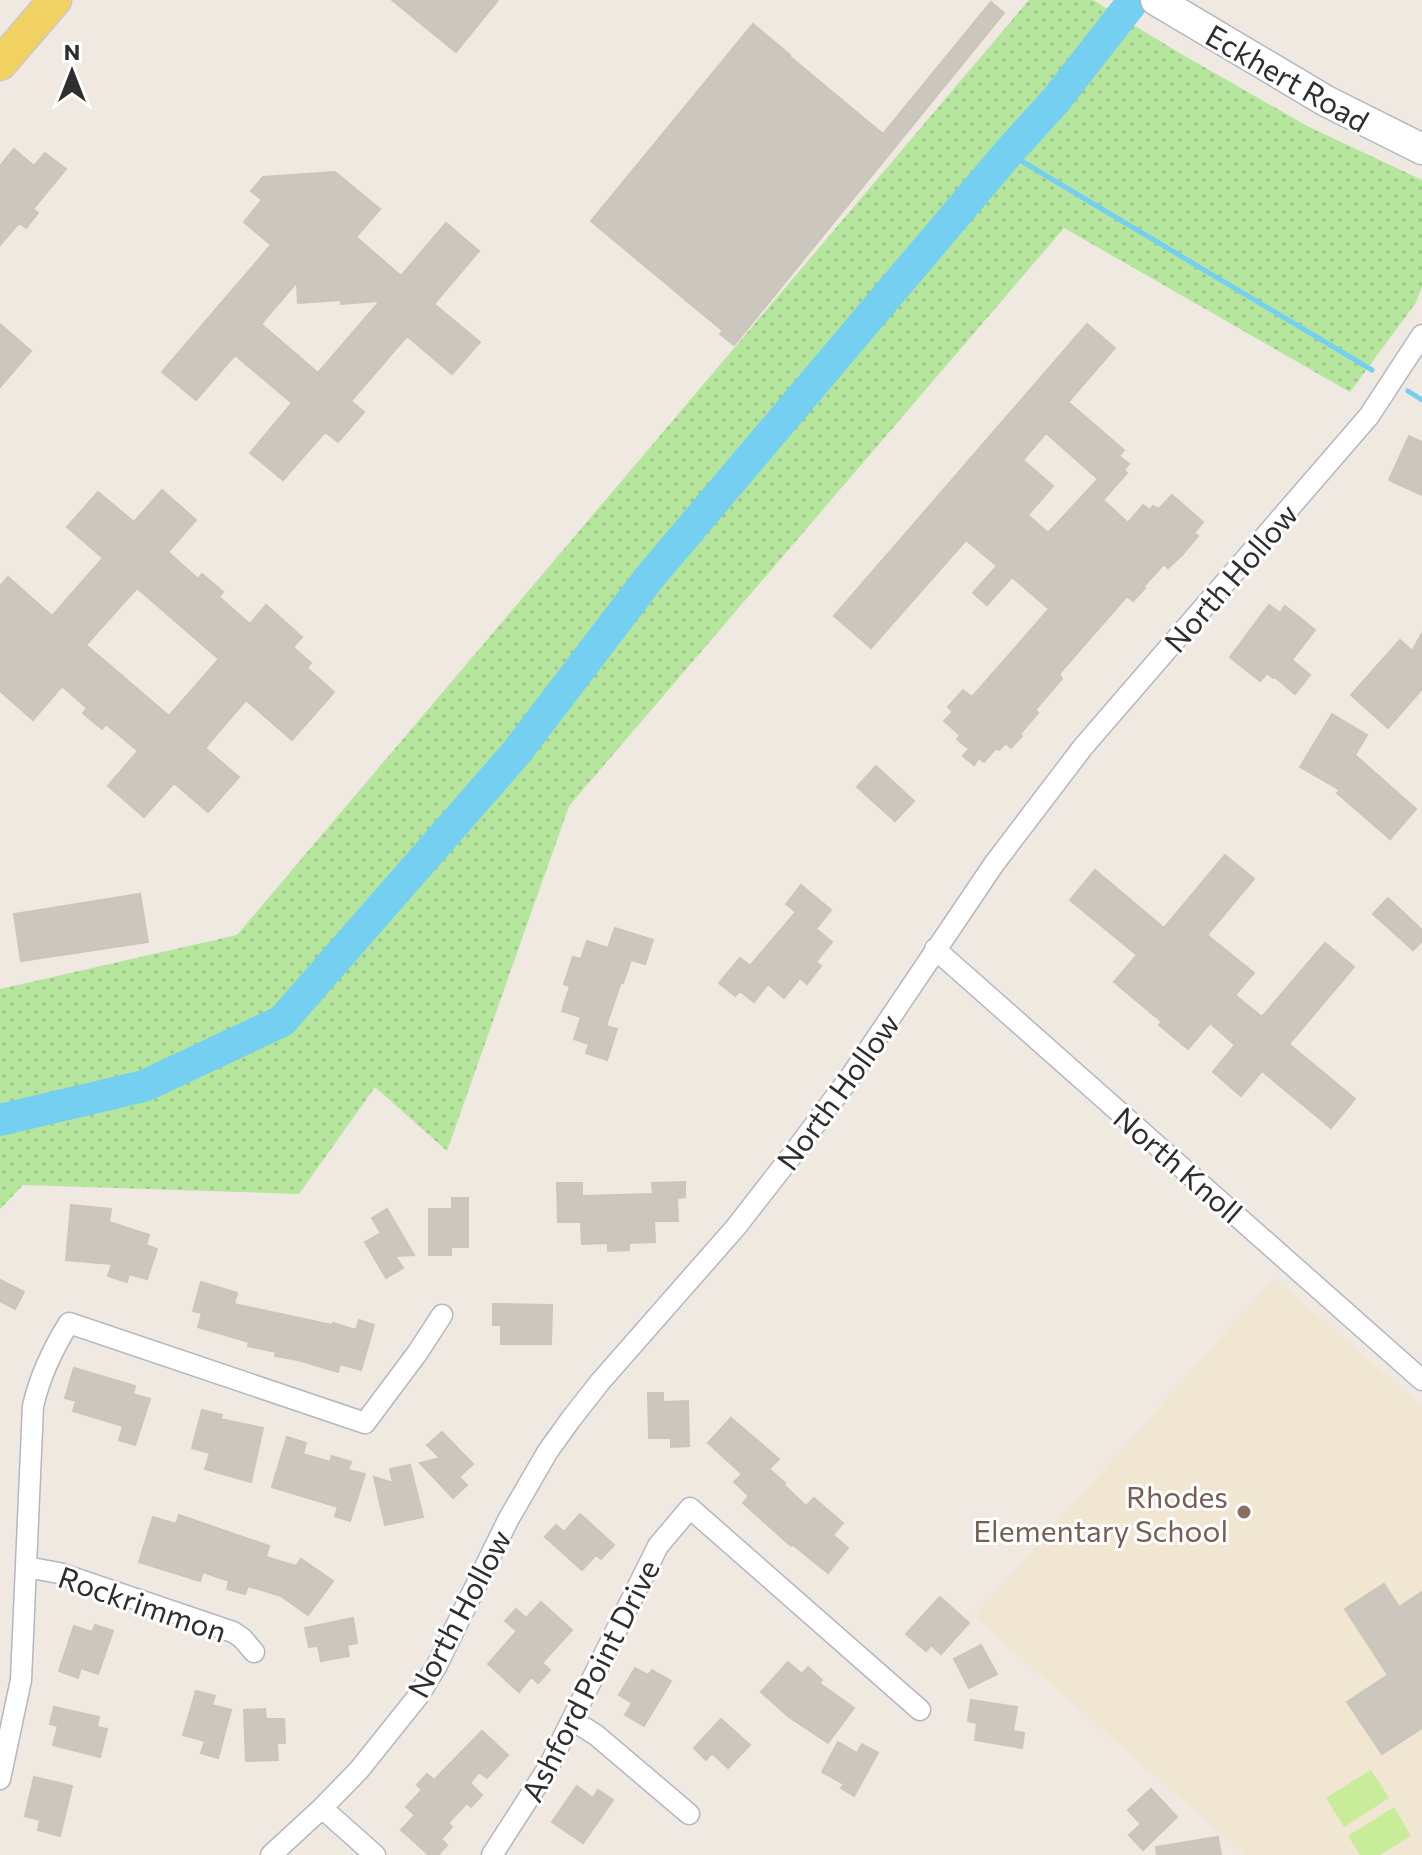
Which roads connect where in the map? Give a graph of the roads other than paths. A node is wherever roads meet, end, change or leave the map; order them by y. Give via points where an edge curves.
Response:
1 (55, 0) edge
2 (1156, 0) edge
3 (0, 64) edge
4 (1422, 149) edge
5 (1422, 335) edge
6 (935, 949) junction
7 (442, 1315) dead end
8 (1422, 1380) edge
9 (26, 1567) junction
10 (254, 1652) dead end
11 (920, 1710) dead end
12 (572, 1720) junction
13 (0, 1779) edge
14 (322, 1808) junction
15 (689, 1814) dead end
16 (271, 1855) edge
17 (375, 1855) edge
18 (492, 1855) edge

1 - 3 main road
2 - 4 main road, Eckhert Road via 1326,101
5 - 6 street, North Hollow via 1369,416 1083,747
6 - 8 street, North Knoll
6 - 14 street, North Hollow via 796,1150 548,1451 419,1695
7 - 9 street via 365,1423 69,1323 48,1361 33,1406
9 - 10 street, Rockrimmon via 59,1573 233,1632
9 - 13 street via 21,1680
11 - 12 street, Ashford Point Drive via 690,1508 658,1546
12 - 15 street
12 - 18 street, Ashford Point Drive
14 - 16 street, North Hollow
14 - 17 street

